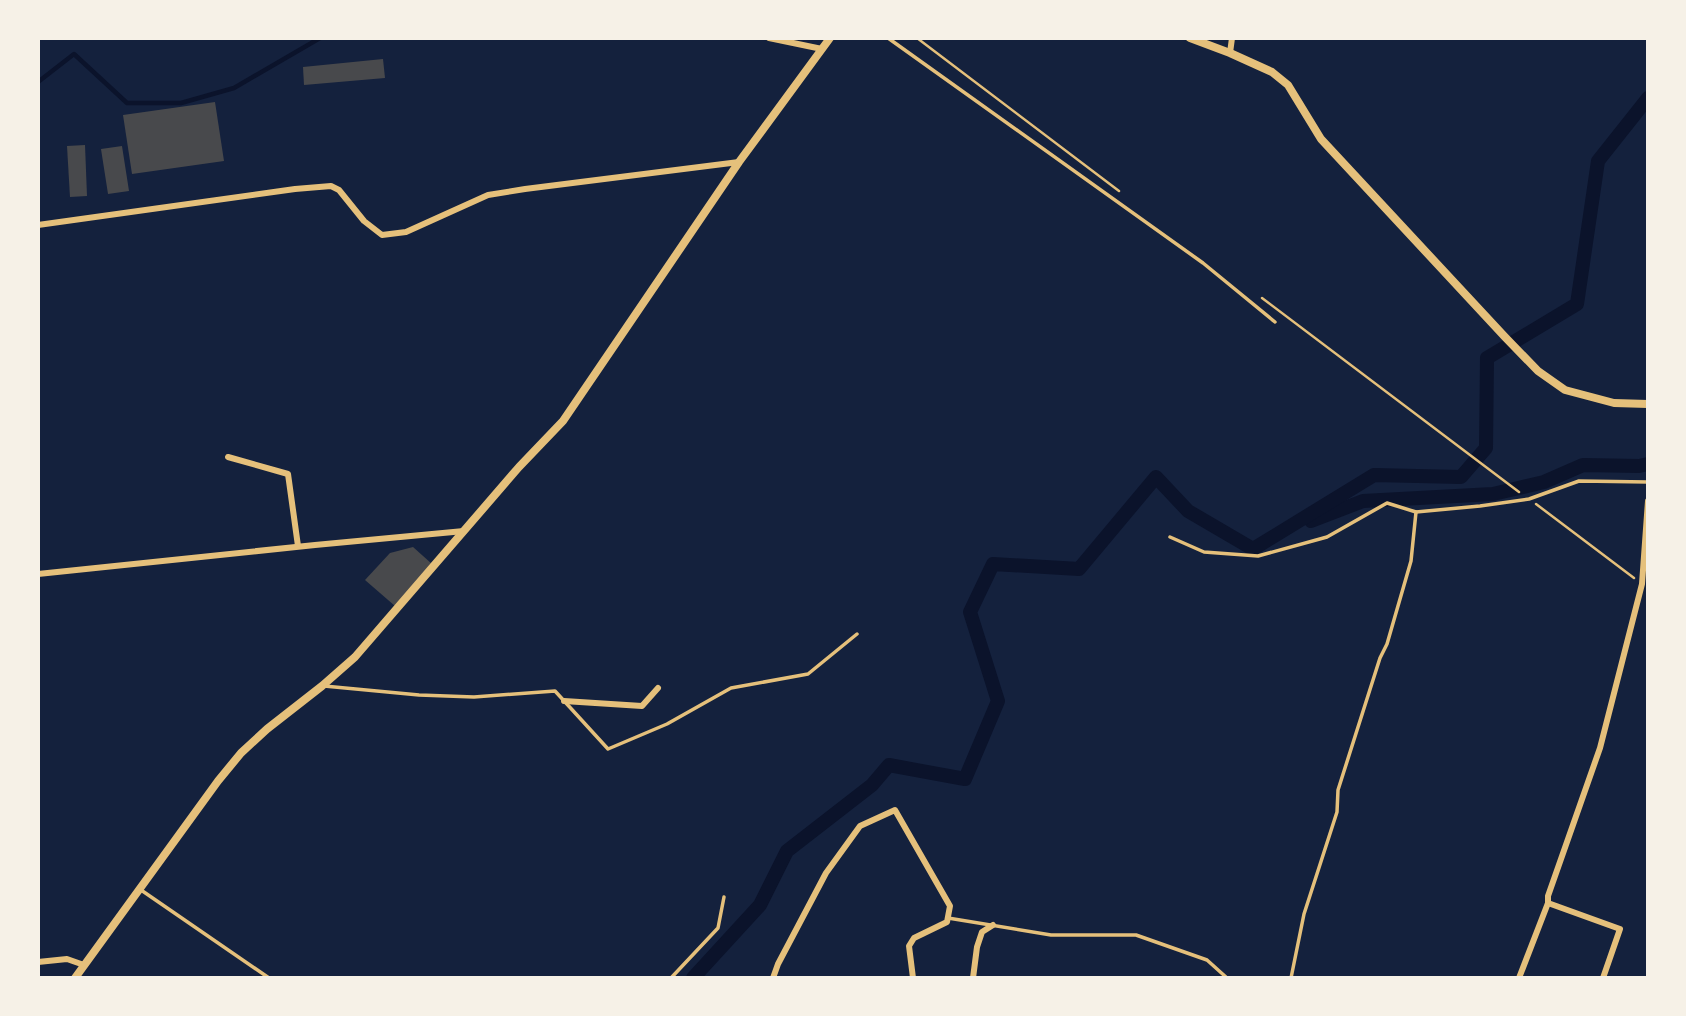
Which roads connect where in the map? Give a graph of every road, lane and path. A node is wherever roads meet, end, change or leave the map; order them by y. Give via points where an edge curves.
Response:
1 (769, 38) edge
2 (830, 38) edge
3 (888, 38) edge
4 (917, 38) edge
5 (1190, 38) edge
6 (1232, 38) edge
7 (822, 49) junction
8 (1230, 52) junction
9 (739, 162) junction
10 (1128, 198) dead end
11 (38, 226) edge
12 (1262, 298) dead end
13 (1275, 322) dead end
14 (1647, 404) edge
15 (229, 457) dead end
16 (1647, 482) edge
17 (1529, 499) junction
18 (1647, 501) edge
19 (1416, 512) junction
20 (464, 531) junction
21 (1170, 537) dead end
22 (298, 546) junction
23 (38, 574) edge
24 (1642, 584) junction
25 (857, 634) dead end
26 (321, 686) junction
27 (658, 688) dead end
28 (565, 701) junction
29 (139, 889) junction
30 (724, 897) dead end
31 (1548, 903) junction
32 (948, 918) junction
33 (993, 925) junction
34 (38, 962) edge
35 (84, 965) junction
36 (75, 978) edge
37 (269, 978) edge
38 (671, 978) edge
39 (773, 978) edge
40 (913, 978) edge
41 (973, 978) edge
42 (1227, 978) edge
43 (1291, 978) edge
44 (1519, 978) edge
45 (1603, 978) edge

1 - 7 street
2 - 7 street
3 - 13 lane via 1203,263
4 - 10 path
5 - 8 street
6 - 8 street
7 - 9 street
8 - 14 street via 1288,85 1321,139 1538,371 1565,390 1614,403
9 - 11 street via 488,195 406,232 382,235 331,186
9 - 20 street via 563,421
12 - 17 path
15 - 22 street via 288,474
16 - 17 lane via 1578,481
17 - 19 lane
17 - 24 path
18 - 24 street
19 - 21 lane via 1387,503 1328,537 1258,556 1204,552
19 - 43 lane via 1411,561 1338,790 1337,812 1304,914
20 - 22 street
20 - 26 street via 355,657
22 - 23 street
24 - 31 street via 1600,748
25 - 28 lane via 807,674 731,688 667,724 608,749
26 - 28 lane via 474,697 555,691
26 - 29 street via 241,753
27 - 28 street via 642,706
29 - 35 street
29 - 37 lane
30 - 38 lane via 718,928
31 - 44 street
31 - 45 street via 1620,929
32 - 33 lane
32 - 39 street via 950,906 895,810 860,826 826,873
32 - 40 street via 914,938 909,946
33 - 41 street via 982,932
33 - 42 lane via 1051,935 1136,935 1207,960
34 - 35 street via 67,959
35 - 36 street

